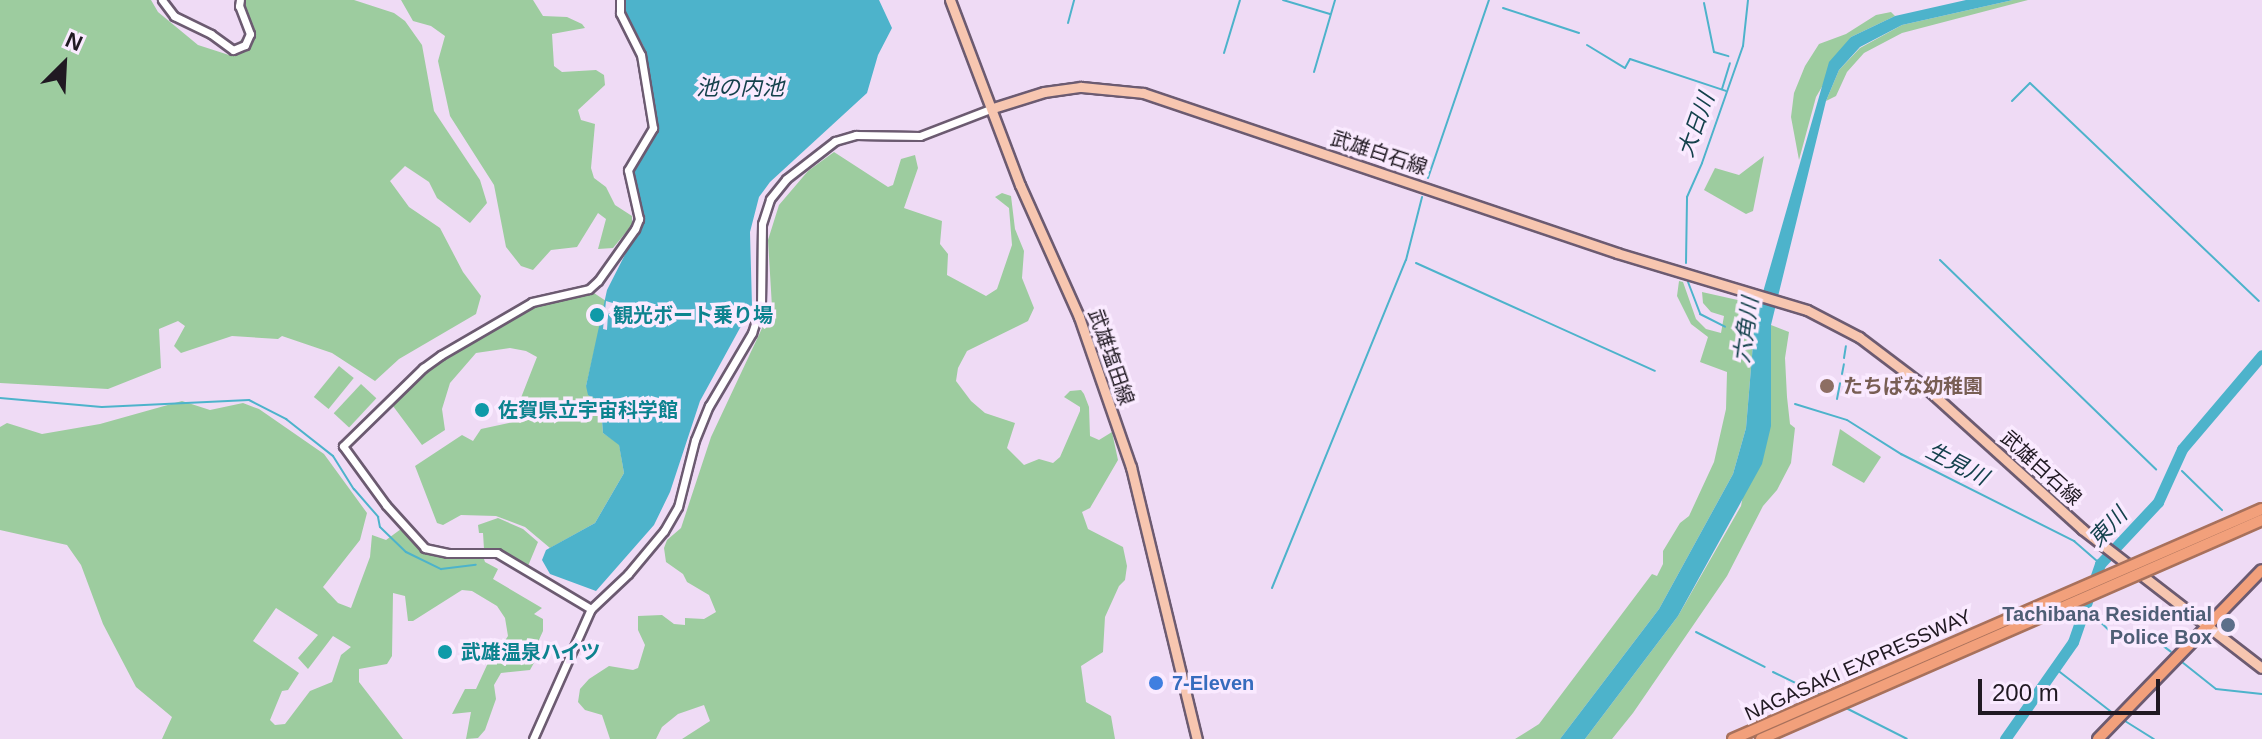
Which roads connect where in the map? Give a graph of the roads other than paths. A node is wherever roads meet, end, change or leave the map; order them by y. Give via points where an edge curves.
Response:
1 (162, 0) edge
2 (240, 0) edge
3 (620, 0) edge
4 (950, 0) edge
5 (993, 108) junction
6 (2262, 509) edge
7 (2262, 520) edge
8 (2262, 570) edge
9 (591, 609) junction
10 (2207, 626) junction
11 (2262, 668) edge
12 (533, 739) edge
13 (1197, 739) edge
14 (1733, 739) edge
15 (1761, 739) edge
16 (2098, 739) edge

1 - 2 street via 174,16 233,50 245,45 250,34
3 - 9 street via 620,13 641,55 653,128 628,170 639,219 635,229 589,289 532,302 441,355 343,446 425,548 497,553
4 - 5 main road, 武雄塩田線
5 - 9 street via 920,136 856,135 835,141 786,179 770,199 762,224 761,306 752,333 709,406 678,507 664,531
5 - 10 main road, 武雄白石線 via 1081,87 1133,91 1617,253 1790,305 1859,337 1925,387 2026,482
5 - 13 main road, 武雄塩田線 via 1020,185 1079,317 1131,467
6 - 14 highway, NAGASAKI EXPRESSWAY, bridge
7 - 15 highway, NAGASAKI EXPRESSWAY, bridge
8 - 10 highway
9 - 12 street
10 - 11 main road, 武雄白石線
10 - 16 highway

